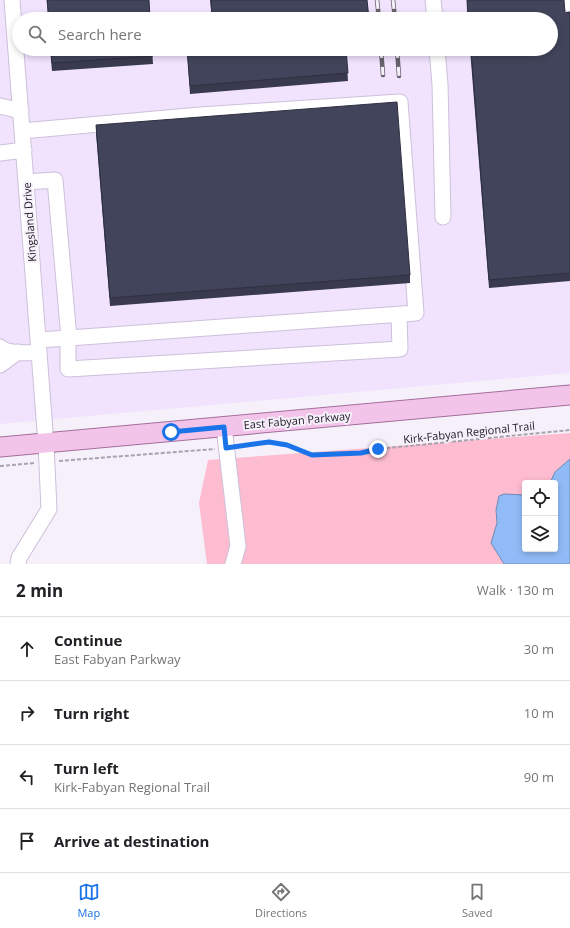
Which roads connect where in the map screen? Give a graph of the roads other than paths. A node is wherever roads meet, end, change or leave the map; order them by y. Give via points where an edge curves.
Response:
1 (12, 0) edge
2 (433, 0) edge
3 (570, 0) edge
4 (570, 4) edge
5 (13, 12) edge
6 (434, 12) edge
7 (17, 56) edge
8 (438, 56) edge
9 (0, 106) edge
10 (21, 111) junction
11 (22, 131) junction
12 (24, 150) junction
13 (0, 153) edge
14 (26, 182) junction
15 (443, 217) dead end
16 (399, 314) junction
17 (69, 338) junction
18 (39, 346) junction
19 (0, 347) edge
20 (18, 352) junction
21 (0, 365) edge
22 (570, 395) edge
23 (224, 427) junction
24 (46, 444) junction
25 (0, 448) edge
26 (18, 564) edge
27 (233, 564) edge

1 - 5 street, Kingsland Drive
2 - 6 street
3 - 4 street
7 - 10 street, Kingsland Drive
8 - 15 street
9 - 10 street
10 - 11 street, Kingsland Drive
11 - 12 street, Kingsland Drive
11 - 16 street via 200,115 400,102 416,313
12 - 13 street
12 - 14 street, Kingsland Drive
14 - 17 street via 56,180
14 - 18 street, Kingsland Drive
16 - 17 street
16 - 17 street via 400,349 68,369
17 - 18 street
18 - 20 street
18 - 24 street, Kingsland Drive
19 - 20 street via 3,350
20 - 21 street
22 - 23 main road, East Fabyan Parkway
23 - 24 main road, East Fabyan Parkway
23 - 27 street via 238,546
24 - 25 main road, East Fabyan Parkway
24 - 26 street, Kingsland Drive via 49,509 19,558

